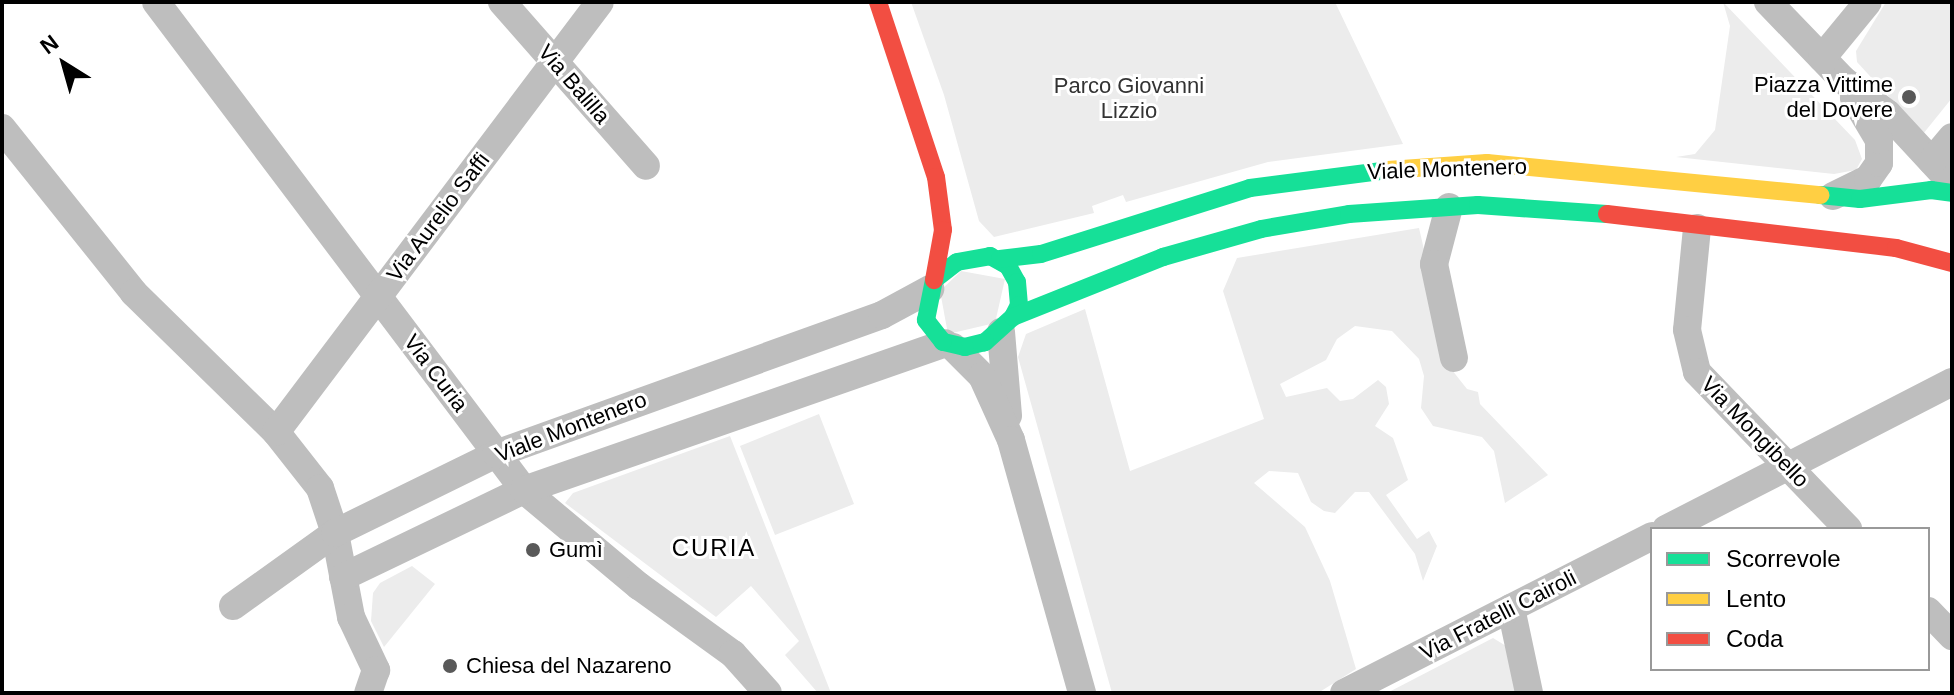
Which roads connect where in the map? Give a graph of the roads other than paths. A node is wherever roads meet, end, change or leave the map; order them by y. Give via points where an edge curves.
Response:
1 (156, 2) edge
2 (502, 2) edge
3 (600, 2) edge
4 (878, 2) edge
5 (1768, 2) edge
6 (1868, 2) edge
7 (1822, 58) junction
8 (555, 63) junction
9 (1843, 80) junction
10 (2, 128) edge
11 (1952, 137) edge
12 (1932, 161) junction
13 (646, 166) dead end
14 (936, 177) junction
15 (1952, 183) edge
16 (1952, 193) edge
17 (1833, 196) junction
18 (1449, 207) junction
19 (1697, 228) junction
20 (1952, 245) edge
21 (1896, 248) junction
22 (995, 258) junction
23 (1952, 263) edge
24 (932, 285) junction
25 (378, 296) junction
26 (1007, 325) junction
27 (949, 345) junction
28 (1454, 358) dead end
29 (1952, 382) edge
30 (276, 432) junction
31 (1011, 440) junction
32 (496, 454) junction
33 (1788, 467) junction
34 (524, 490) junction
35 (1670, 527) edge
36 (1846, 527) edge
37 (335, 533) junction
38 (1650, 537) edge
39 (343, 577) junction
40 (233, 606) dead end
41 (1511, 608) junction
42 (1930, 613) edge
43 (1952, 636) edge
44 (368, 693) edge
45 (768, 693) edge
46 (1082, 693) edge
47 (1344, 693) edge
48 (1529, 693) edge

1 - 25 street, Via Curia
2 - 8 street, Via Balilla
3 - 8 street, Via Aurelio Saffi
4 - 14 main road
5 - 7 street
6 - 7 street
7 - 9 street
8 - 13 street, Via Balilla
8 - 25 street, Via Aurelio Saffi
9 - 12 street via 1888,114
9 - 17 street via 1873,128 1880,153 1868,179
10 - 30 street via 134,293
11 - 12 street
12 - 15 street
14 - 22 main road via 964,228
14 - 24 main road via 943,230
16 - 17 main road, Viale Montenero
17 - 22 main road, Viale Montenero via 1487,163 1338,173 1250,188 1041,254
18 - 19 main road, Viale Montenero via 1566,209
18 - 26 main road, Viale Montenero via 1349,214 1261,229 1163,257
18 - 28 street via 1434,264
19 - 21 main road, Viale Montenero
19 - 33 street, Via Mongibello via 1688,350 1697,372
20 - 21 main road
21 - 23 main road, Viale Montenero
22 - 24 main road via 957,262
22 - 26 main road via 1017,282 1019,305
24 - 27 main road via 926,320
24 - 32 street, Viale Montenero via 882,315
25 - 30 street, Via Aurelio Saffi
25 - 32 street, Via Curia
26 - 27 main road via 975,346
26 - 31 street
27 - 31 street via 982,376
27 - 34 street, Viale Montenero
29 - 33 street
30 - 37 street via 320,488
31 - 46 street
32 - 34 street, Via Curia
32 - 37 street, Viale Montenero
33 - 35 street
33 - 36 street, Via Mongibello
34 - 39 street, Viale Montenero
34 - 45 street, Via Curia via 639,586 733,654
37 - 39 street
37 - 40 street, Viale Montenero
38 - 41 street, Via Fratelli Cairoli
39 - 44 street via 351,617 376,670
41 - 47 street, Via Fratelli Cairoli
41 - 48 street
42 - 43 street

